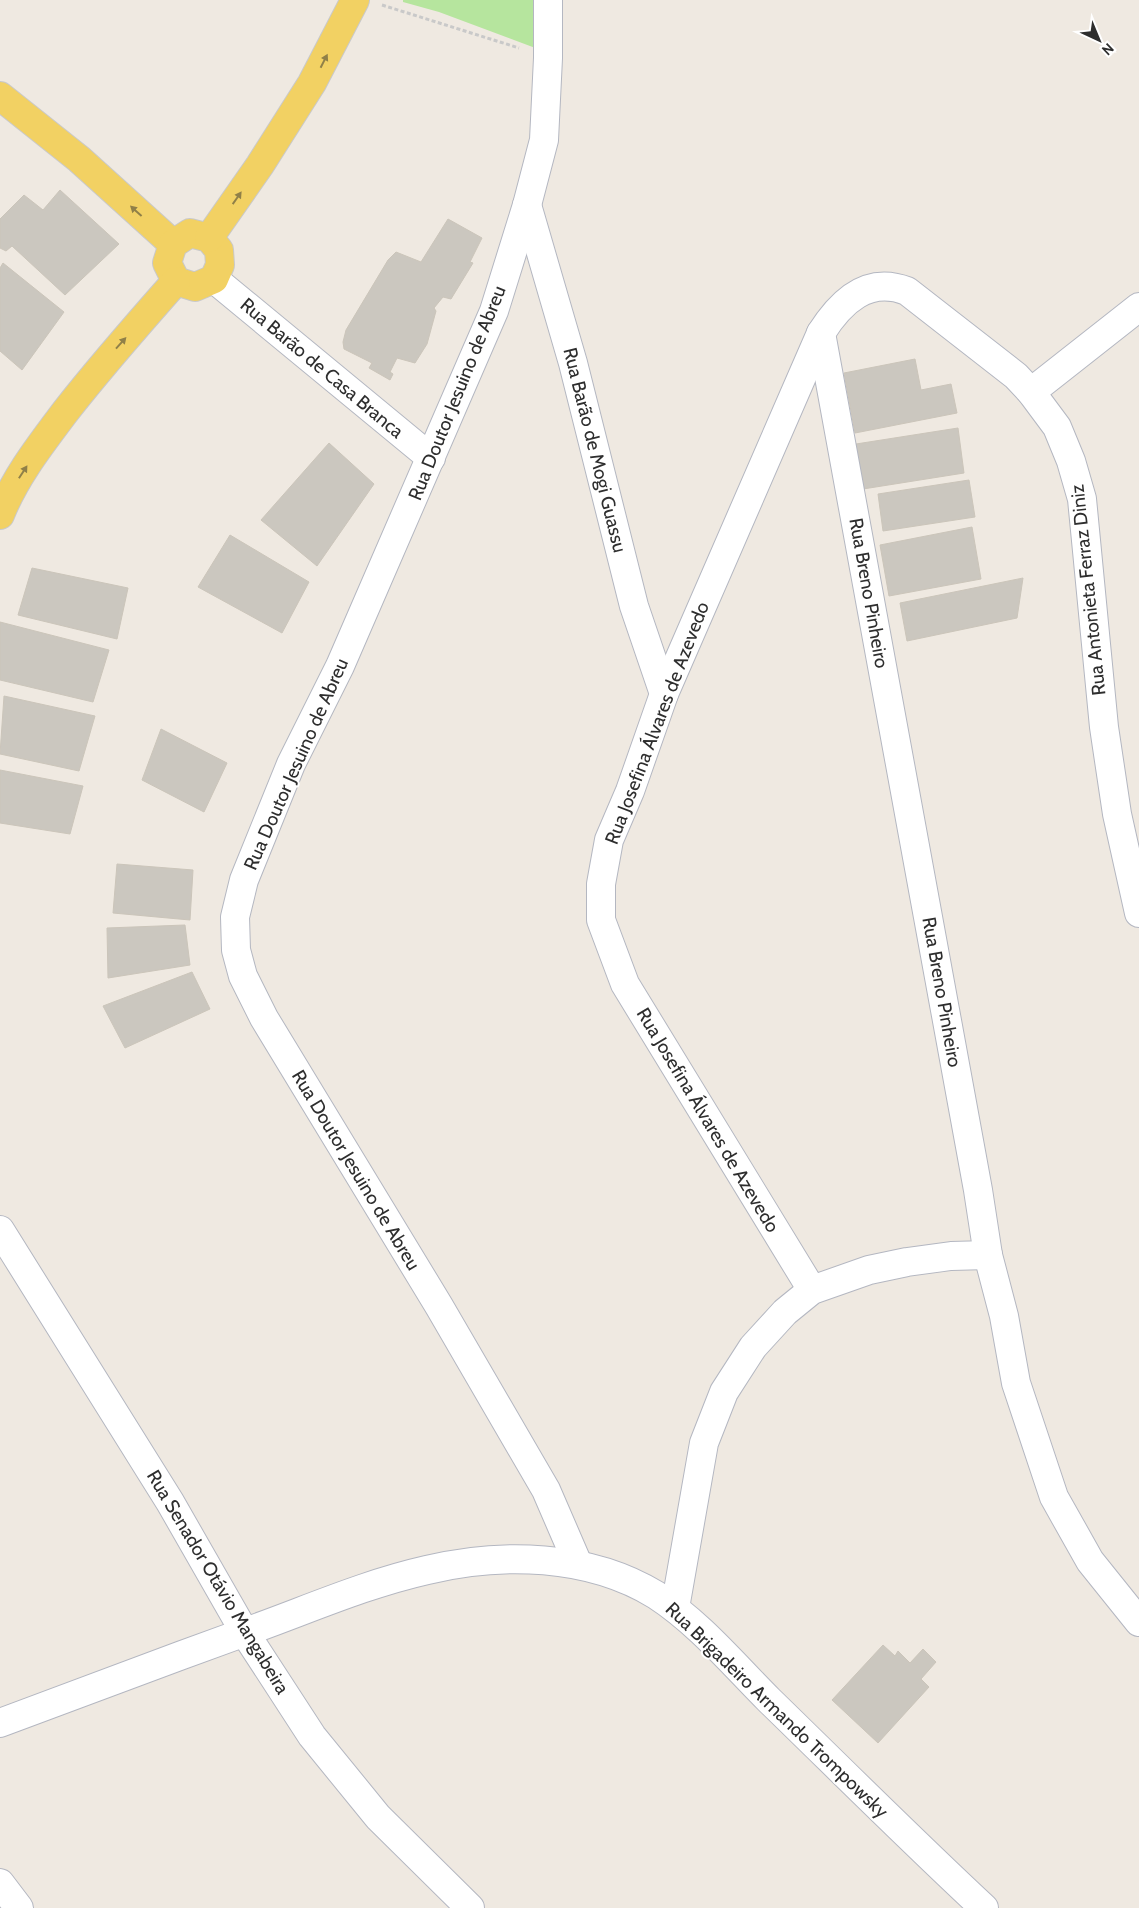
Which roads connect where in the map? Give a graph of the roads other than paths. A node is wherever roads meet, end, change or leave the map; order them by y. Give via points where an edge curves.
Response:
1 (548, 0) edge
2 (364, 1) edge
3 (0, 96) edge
4 (527, 205) junction
5 (209, 238) junction
6 (172, 244) junction
7 (214, 279) junction
8 (176, 281) junction
9 (1139, 307) edge
10 (822, 333) junction
11 (1030, 392) junction
12 (431, 458) junction
13 (0, 515) edge
14 (664, 694) junction
15 (1139, 913) edge
16 (0, 1230) edge
17 (988, 1255) junction
18 (812, 1290) junction
19 (578, 1564) junction
20 (675, 1608) junction
21 (1139, 1622) edge
22 (244, 1633) junction
23 (0, 1723) edge
24 (0, 1884) edge
25 (19, 1908) edge
26 (470, 1908) edge
27 (984, 1908) edge

1 - 4 street, Rua Doutor Jesuino de Abreu via 544,140
5 -> 2 main road via 260,165
6 -> 3 main road via 79,159
4 - 12 street, Rua Doutor Jesuino de Abreu via 494,311
4 - 14 street, Rua Barão de Mogi Guassu via 573,363 634,606
5 - 6 main road via 190,233
5 - 7 main road via 219,250 220,265
6 - 8 main road via 166,263
7 - 8 main road via 195,288
7 - 12 street, Rua Barão de Casa Branca
13 -> 8 main road via 7,497 43,440 106,360
9 - 11 street
10 - 11 street, Rua Antonieta Ferraz Diniz via 840,307 851,298 880,286 895,286 907,290 931,308 1016,376
10 - 14 street, Rua Josefina Álvares de Azevedo
10 - 17 street, Rua Breno Pinheiro
11 - 15 street, Rua Antonieta Ferraz Diniz via 1057,427 1082,500 1104,728 1117,814
12 - 19 street, Rua Doutor Jesuino de Abreu via 340,666 291,764 244,880 235,917 236,950 243,976 264,1018 439,1306 546,1490
14 - 18 street, Rua Josefina Álvares de Azevedo via 609,840 602,884 601,920 625,984
16 - 22 street, Rua Senador Otávio Mangabeira via 170,1502
17 - 18 street via 906,1262 869,1270
17 - 21 street, Rua Breno Pinheiro via 1004,1316 1016,1383 1054,1497 1090,1561
18 - 20 street via 785,1312 753,1347 724,1392 704,1443
19 - 20 street, Rua Brigadeiro Armando Trompowsky via 634,1584
19 - 22 street, Rua Brigadeiro Armando Trompowsky via 529,1560 479,1561 428,1569 355,1591
20 - 27 street, Rua Brigadeiro Armando Trompowsky
22 - 23 street, Rua Brigadeiro Armando Trompowsky
22 - 26 street, Rua Senador Otávio Mangabeira via 312,1736 353,1787 378,1817
24 - 25 street

